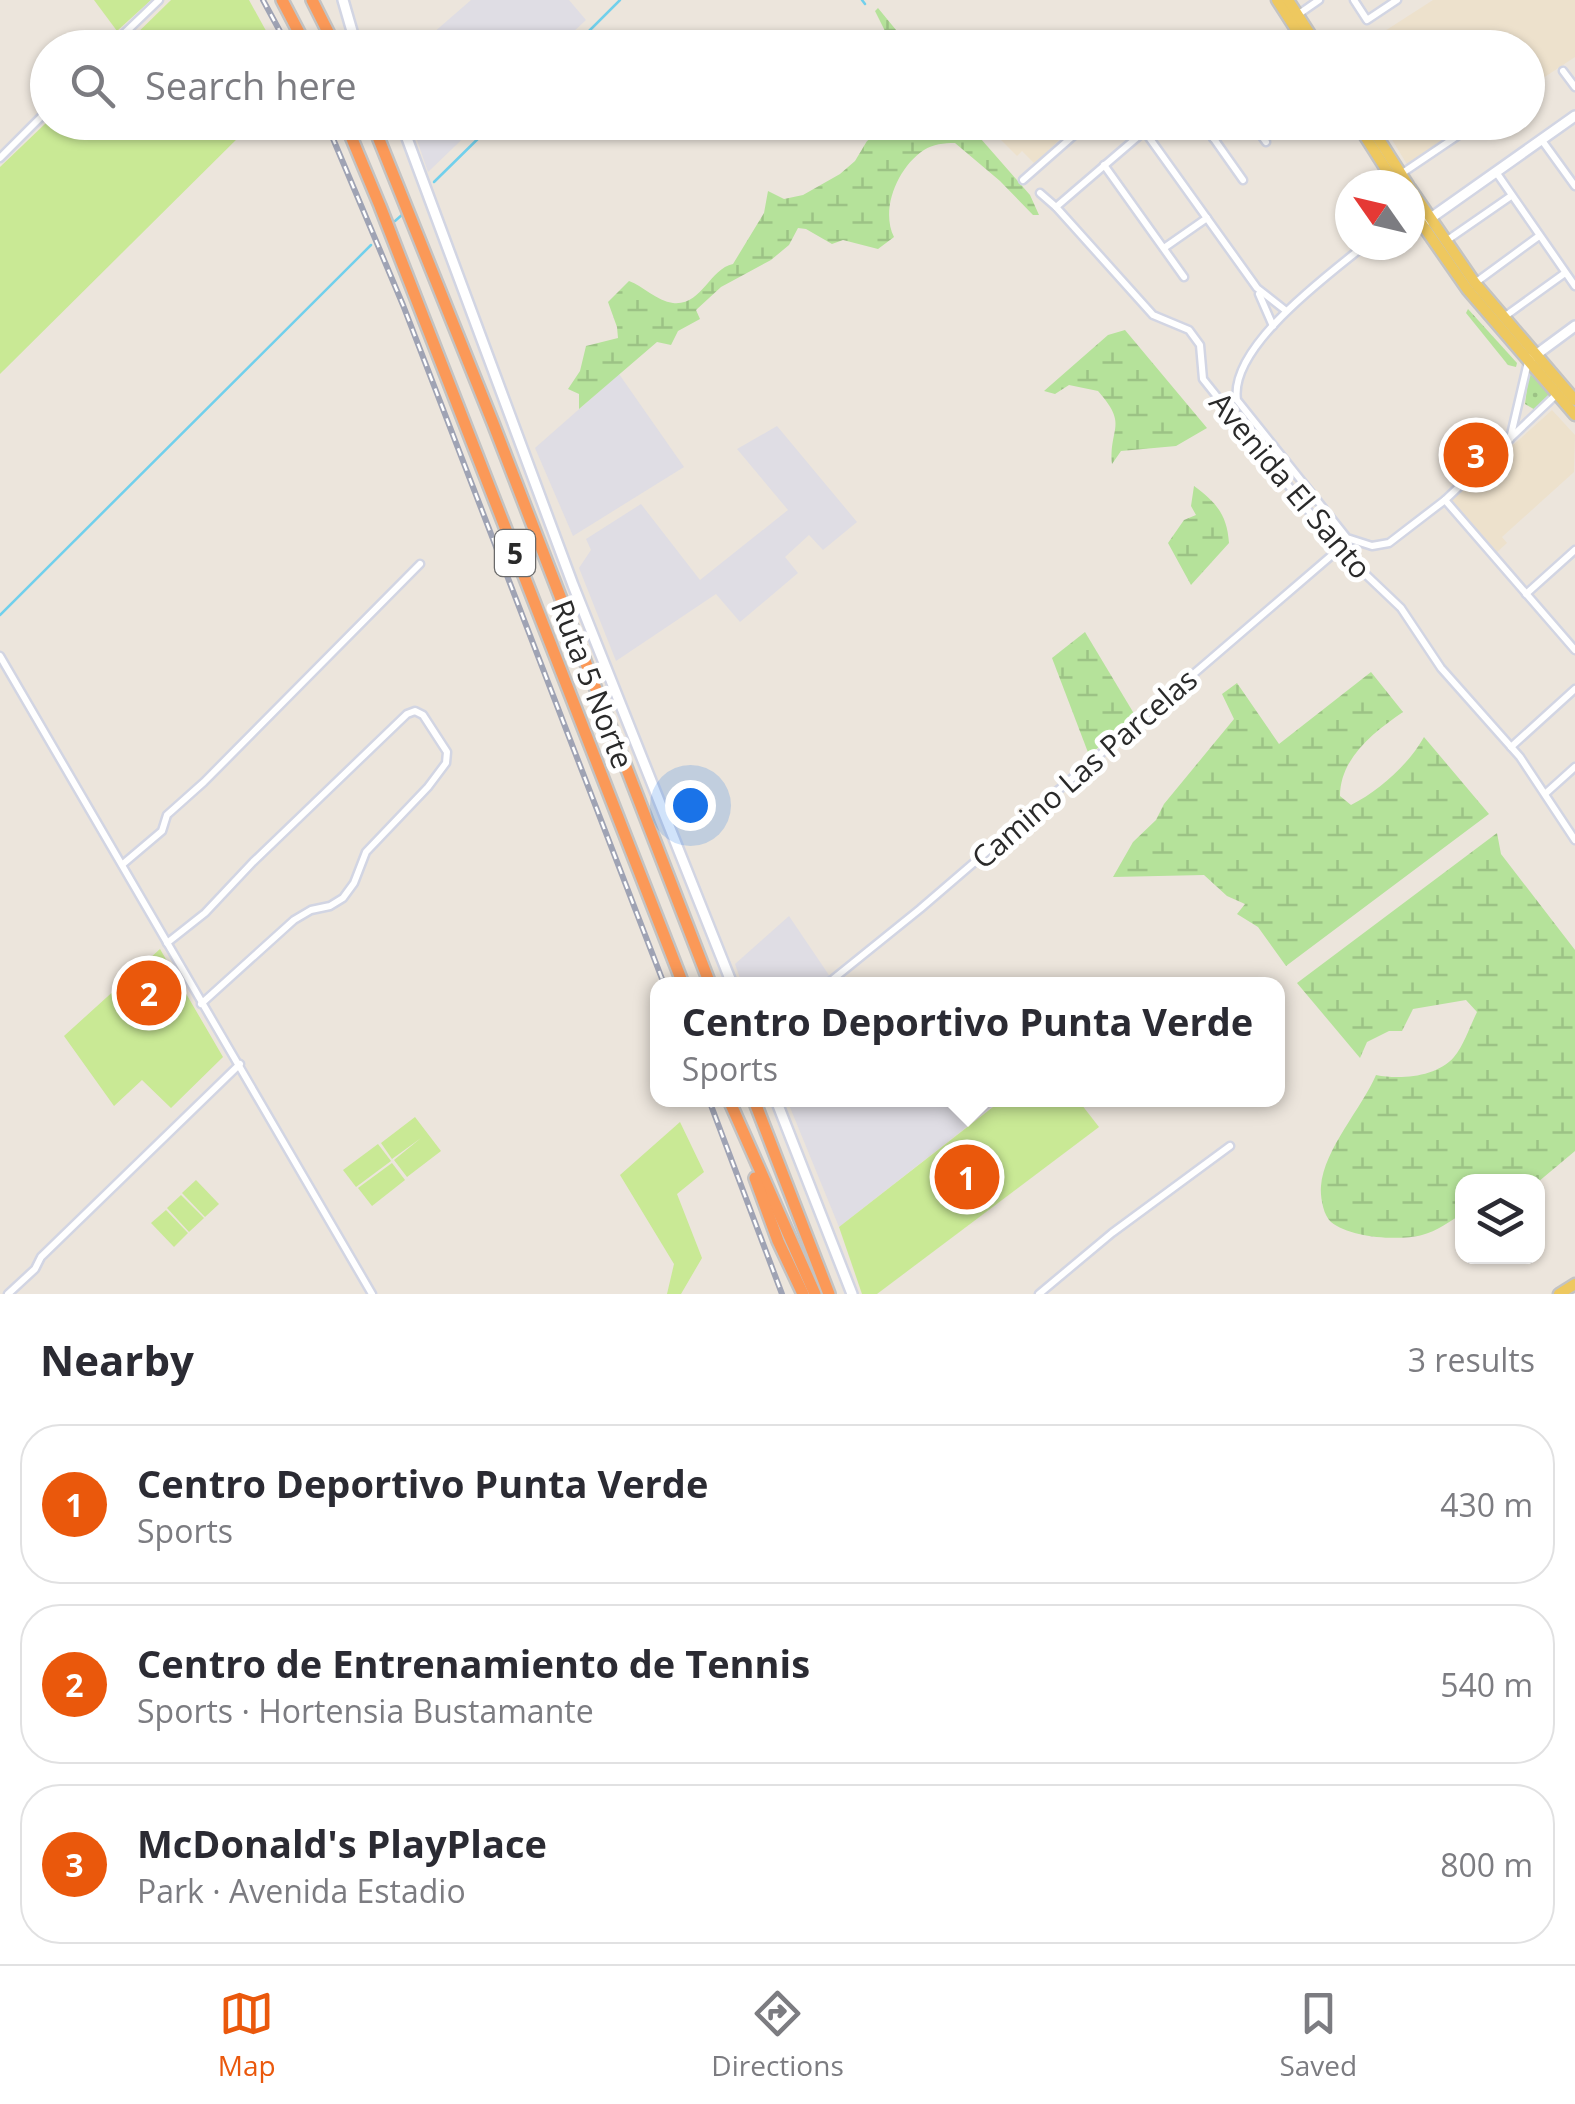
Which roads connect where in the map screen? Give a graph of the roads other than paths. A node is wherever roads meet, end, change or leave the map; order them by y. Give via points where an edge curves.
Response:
1 (159, 0) edge
2 (282, 0) edge
3 (312, 0) edge
4 (343, 0) edge
5 (1277, 0) edge
6 (1288, 0) edge
7 (1320, 0) edge
8 (1354, 0) edge
9 (1397, 0) edge
10 (1294, 18) junction
11 (127, 30) edge
12 (298, 30) edge
13 (327, 30) edge
14 (351, 30) edge
15 (1300, 30) edge
16 (1304, 30) edge
17 (1563, 71) dead end
18 (1575, 87) edge
19 (1575, 116) edge
20 (30, 128) edge
21 (1545, 138) edge
22 (352, 140) edge
23 (381, 140) edge
24 (406, 140) edge
25 (1069, 140) edge
26 (1134, 140) edge
27 (1150, 140) edge
28 (1214, 140) edge
29 (1370, 140) edge
30 (1379, 140) edge
31 (1456, 140) edge
32 (1542, 140) joint
33 (0, 158) edge
34 (1104, 166) junction
35 (1394, 170) edge
36 (1396, 170) edge
37 (1420, 170) edge
38 (1496, 172) junction
39 (1023, 180) dead end
40 (1243, 180) dead end
41 (1575, 186) edge
42 (1040, 194) dead end
43 (1512, 196) junction
44 (1056, 207) junction
45 (1425, 217) edge
46 (1206, 218) junction
47 (1425, 224) edge
48 (1425, 227) edge
49 (1540, 236) junction
50 (1445, 242) junction
51 (1164, 248) junction
52 (1347, 260) edge
53 (1566, 272) junction
54 (1184, 277) dead end
55 (1475, 282) junction
56 (1575, 286) edge
57 (1257, 288) junction
58 (1285, 310) junction
59 (1502, 318) junction
60 (1273, 326) junction
61 (1575, 326) edge
62 (489, 358) junction
63 (1532, 359) junction
64 (470, 366) junction
65 (1557, 394) junction
66 (1575, 400) edge
67 (1575, 415) edge
68 (1510, 439) junction
69 (1444, 500) junction
70 (1339, 549) junction
71 (1575, 550) edge
72 (420, 564) dead end
73 (1526, 594) junction
74 (1575, 650) edge
75 (0, 656) edge
76 (1575, 689) edge
77 (1511, 747) junction
78 (1575, 767) edge
79 (1545, 794) junction
80 (1575, 839) edge
81 (123, 864) junction
82 (167, 943) junction
83 (680, 977) edge
84 (707, 977) edge
85 (729, 977) edge
86 (836, 977) edge
87 (201, 1004) junction
88 (240, 1064) junction
89 (731, 1107) edge
90 (732, 1107) edge
91 (757, 1107) edge
92 (779, 1107) edge
93 (1230, 1146) dead end
94 (1575, 1284) edge
95 (370, 1293) edge
96 (8, 1294) edge
97 (803, 1294) edge
98 (816, 1294) edge
99 (831, 1294) edge
100 (852, 1294) edge
101 (1040, 1294) edge
102 (1560, 1294) edge

1 - 11 street
2 - 12 highway
3 - 13 highway
4 - 14 street
5 - 10 main road
6 - 10 main road
7 - 10 street
8 - 9 street via 1367,20
10 - 15 main road
10 - 16 main road
17 - 18 street
19 - 21 street
20 - 33 street
22 - 83 highway, Ruta 5 Norte / 5
23 - 64 highway, Ruta 5 Norte / 5
24 - 62 street
25 - 39 street
26 - 34 street
27 - 46 street
28 - 40 street
29 - 35 main road
30 - 36 main road
31 - 37 street
32 - 38 street
32 - 41 street
34 - 44 street
34 - 51 street
38 - 43 street
38 - 45 street
42 - 44 street, Avenida El Santo
43 - 49 street
43 - 50 street
44 - 70 street, Avenida El Santo via 1153,315 1189,330 1200,346 1203,379
46 - 51 street
46 - 57 street
47 - 50 main road
48 - 63 main road via 1467,289
49 - 53 street
49 - 55 street
50 - 55 main road
51 - 54 street
52 - 58 street
53 - 56 street
53 - 59 street
55 - 59 main road
57 - 58 street
57 - 60 street
58 - 60 street
59 - 63 main road
60 - 69 street via 1240,374 1238,400 1339,532 1358,544 1389,543
61 - 63 street
62 - 64 street
62 - 85 street
63 - 65 main road
63 - 66 main road
63 - 68 street
64 - 84 highway, Ruta 5 Norte / 5
65 - 67 main road
65 - 68 street
68 - 69 street
69 - 73 street
70 - 77 street, Avenida El Santo via 1401,608 1441,668
70 - 86 street, Camino Las Parcelas
71 - 73 street
72 - 81 street via 167,815 162,832
73 - 74 street
75 - 81 street
76 - 77 street
77 - 79 street, Avenida El Santo
78 - 79 street
79 - 80 street, Avenida El Santo
81 - 82 street
82 - 87 street
82 - 87 street via 407,714 421,713 448,752 440,773 366,852 343,898 294,920
87 - 88 street
88 - 95 street
88 - 96 street
89 - 97 highway
90 - 98 highway
91 - 99 highway
92 - 100 street
93 - 101 street
94 - 102 main road

